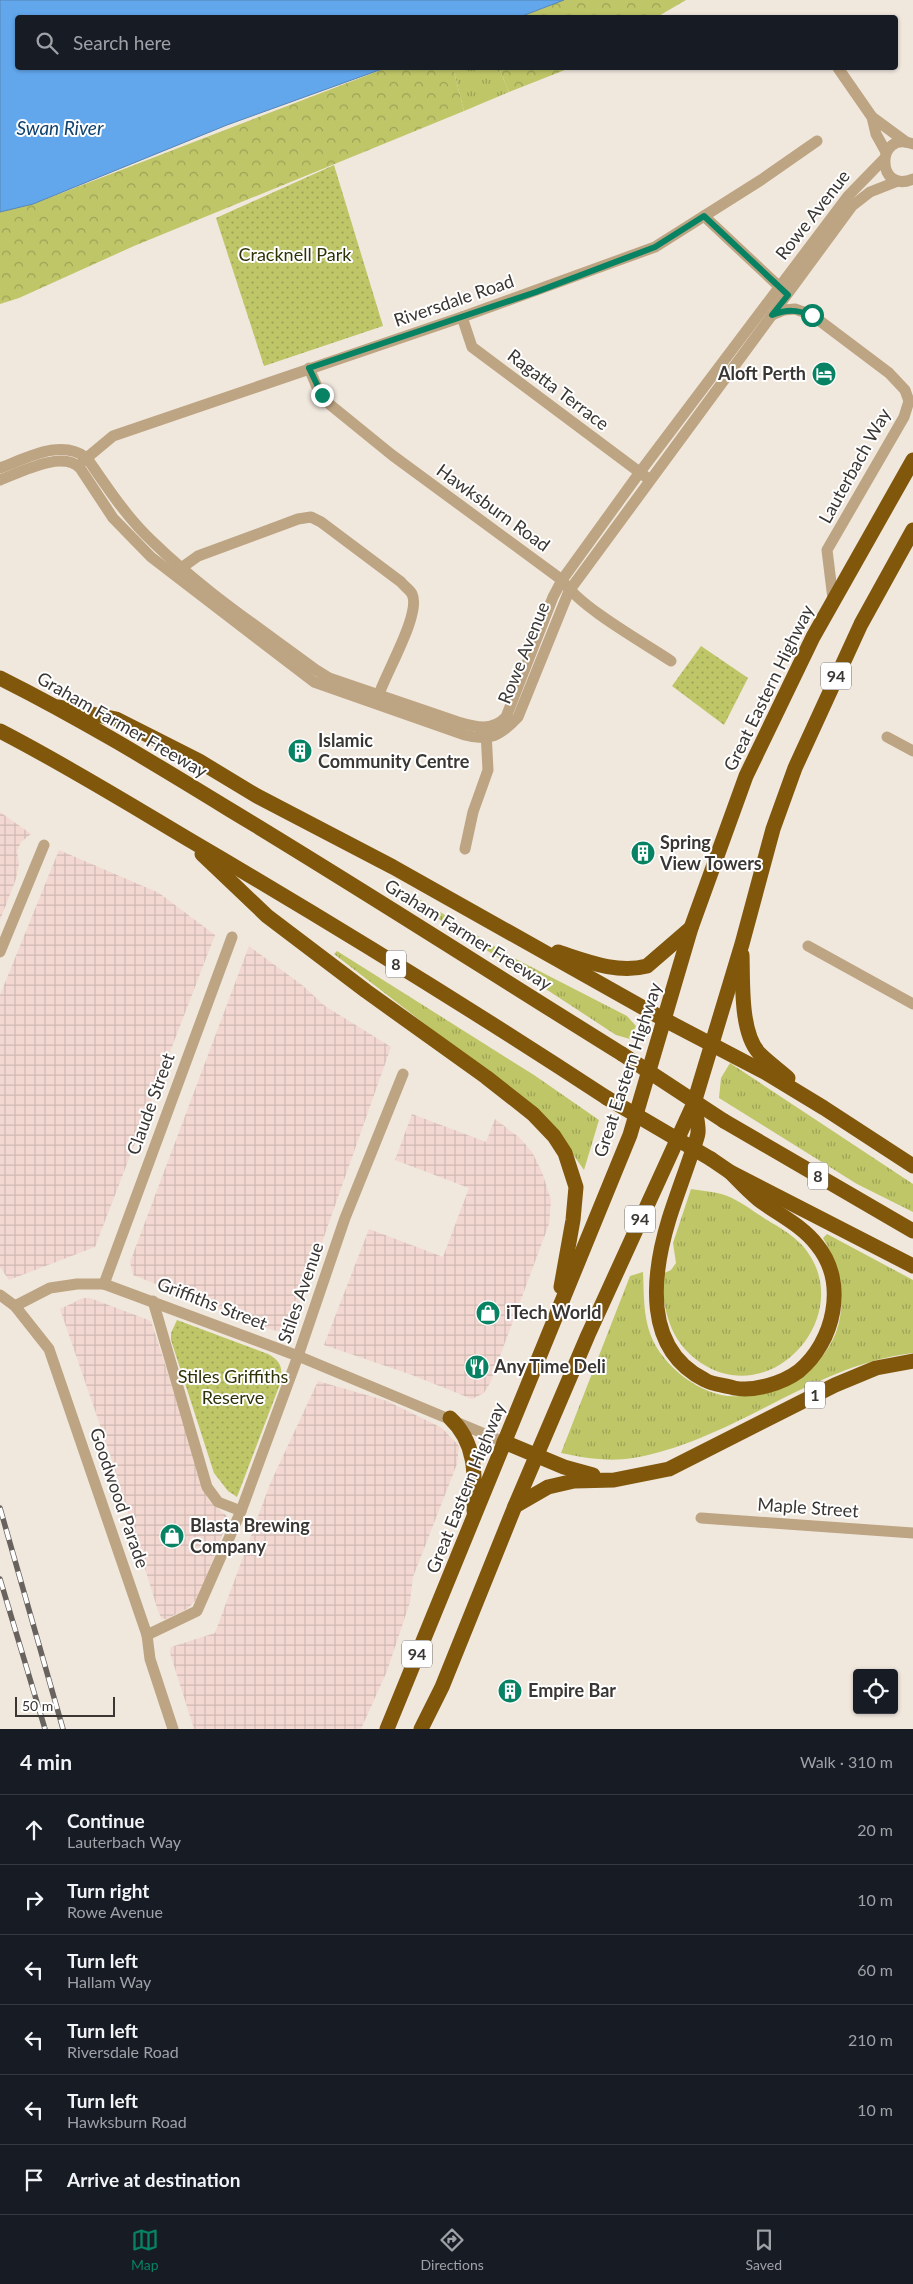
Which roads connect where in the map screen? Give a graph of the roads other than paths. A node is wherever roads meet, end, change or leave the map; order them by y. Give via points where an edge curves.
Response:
1 (839, 70) edge
2 (872, 117) junction
3 (817, 142) dead end
4 (911, 143) edge
5 (885, 155) junction
6 (908, 182) edge
7 (704, 216) junction
8 (784, 291) junction
9 (772, 315) junction
10 (462, 317) junction
11 (309, 368) junction
12 (87, 458) junction
13 (913, 460) edge
14 (78, 466) junction
15 (0, 468) edge
16 (645, 476) junction
17 (0, 480) edge
18 (913, 530) edge
19 (181, 567) junction
20 (171, 575) junction
21 (562, 580) junction
22 (569, 591) junction
23 (833, 600) junction
24 (671, 661) dead end
25 (0, 678) edge
26 (378, 698) junction
27 (60, 707) junction
28 (0, 731) edge
29 (486, 733) junction
30 (887, 737) dead end
31 (913, 751) edge
32 (182, 836) junction
33 (44, 845) dead end
34 (465, 849) dead end
35 (691, 928) junction
36 (232, 937) dead end
37 (528, 943) junction
38 (742, 944) junction
39 (808, 946) dead end
40 (0, 952) edge
41 (913, 1004) edge
42 (665, 1020) junction
43 (712, 1043) junction
44 (403, 1074) dead end
45 (694, 1103) junction
46 (824, 1108) junction
47 (913, 1166) edge
48 (730, 1172) junction
49 (913, 1231) edge
50 (913, 1266) edge
51 (104, 1284) junction
52 (0, 1295) edge
53 (154, 1300) junction
54 (15, 1306) junction
55 (556, 1318) junction
56 (298, 1356) junction
57 (913, 1361) edge
58 (450, 1418) junction
59 (504, 1442) junction
60 (537, 1456) junction
61 (614, 1480) junction
62 (515, 1506) junction
63 (240, 1511) junction
64 (701, 1518) dead end
65 (474, 1520) junction
66 (913, 1533) edge
67 (147, 1635) junction
68 (173, 1729) edge
69 (386, 1729) edge
70 (422, 1729) edge

1 - 2 street
2 - 4 street
2 - 5 street
3 - 7 street, Riversdale Road
4 - 5 street, Rowe Avenue via 895,144
5 - 6 street via 887,172
5 - 8 street, Rowe Avenue via 848,196
6 - 8 street, Rowe Avenue via 870,192 852,206
7 - 8 street
7 - 10 street, Riversdale Road via 655,247
8 - 9 street, Rowe Avenue
8 - 16 street, Rowe Avenue
9 - 16 street, Rowe Avenue
9 - 23 street, Lauterbach Way via 795,309 812,315 889,373 905,390 909,401 904,416 827,550
10 - 11 street, Riversdale Road
10 - 16 street, Ragatta Terrace via 472,347
11 - 12 street, Riversdale Road via 113,436
11 - 21 street, Hawksburn Road via 328,404
12 - 14 street, Riversdale Road
12 - 15 street via 72,450 55,449
12 - 19 street via 123,509
13 - 23 highway, Great Eastern Highway / 94
14 - 17 street via 68,461 54,461
14 - 20 street via 113,518
16 - 21 street, Rowe Avenue
16 - 22 street, Rowe Avenue
18 - 38 highway, 94 via 861,624 795,768 773,829
19 - 20 street
19 - 26 street via 316,670
19 - 26 street via 198,556 298,519 311,517 321,522 401,582 412,594 414,607
20 - 26 street via 314,682
21 - 22 street, Hawksburn Road
21 - 29 street, Rowe Avenue via 506,717
22 - 24 street, Hawksburn Road
22 - 29 street, Rowe Avenue via 518,716 498,735
23 - 35 highway, Great Eastern Highway / 94 via 746,776
25 - 27 highway, Graham Farmer Freeway / 8
26 - 29 street via 465,735
27 - 37 highway via 116,719 199,761
27 - 49 highway, Graham Farmer Freeway / 8, bridge via 329,870 724,1121
28 - 32 highway, 8 via 99,785
29 - 34 street via 488,770 473,812
30 - 31 street
32 - 48 highway, 8, bridge via 398,965
32 - 55 highway via 267,916 533,1114 554,1136 565,1153 576,1187
33 - 40 street
35 - 37 highway via 641,968 598,965
35 - 42 highway, Great Eastern Highway / 94
36 - 51 street, Claude Street
37 - 42 highway
38 - 43 highway, 94
38 - 46 highway via 744,997 750,1036 758,1052
39 - 41 street
42 - 43 highway
42 - 55 highway, Great Eastern Highway / 94 via 630,1135
43 - 45 highway, 94
43 - 46 highway
44 - 56 street, Stiles Avenue via 345,1218
45 - 48 highway via 698,1133 658,1260 657,1316 664,1341 682,1364 706,1381 741,1389 771,1385 798,1371 820,1346 833,1318 834,1291 829,1267 818,1245 757,1198
45 - 60 highway, 94
46 - 47 highway
48 - 50 highway, 8
51 - 53 street, Griffiths Street
51 - 54 street, Griffiths Street via 50,1288
52 - 54 street, Goodwood Parade
53 - 56 street, Griffiths Street
53 - 63 street via 207,1487 218,1502
54 - 67 street, Goodwood Parade via 49,1349
55 - 59 highway, Great Eastern Highway / 94
56 - 58 street, Griffiths Street
56 - 63 street, Stiles Avenue
57 - 61 highway, 1 via 876,1368 834,1385 670,1469
58 - 59 street, Griffiths Street
58 - 65 highway via 462,1431 472,1450
59 - 60 highway, 1
59 - 65 highway, Great Eastern Highway / 94
60 - 61 highway, 1 via 564,1468
60 - 62 highway, 94
61 - 62 highway, 1 via 574,1481 548,1487
62 - 70 highway, 94
63 - 67 street, Stiles Avenue via 197,1611
64 - 66 street, Maple Street
65 - 69 highway, Great Eastern Highway / 94
67 - 68 street, Goodwood Parade via 150,1659

